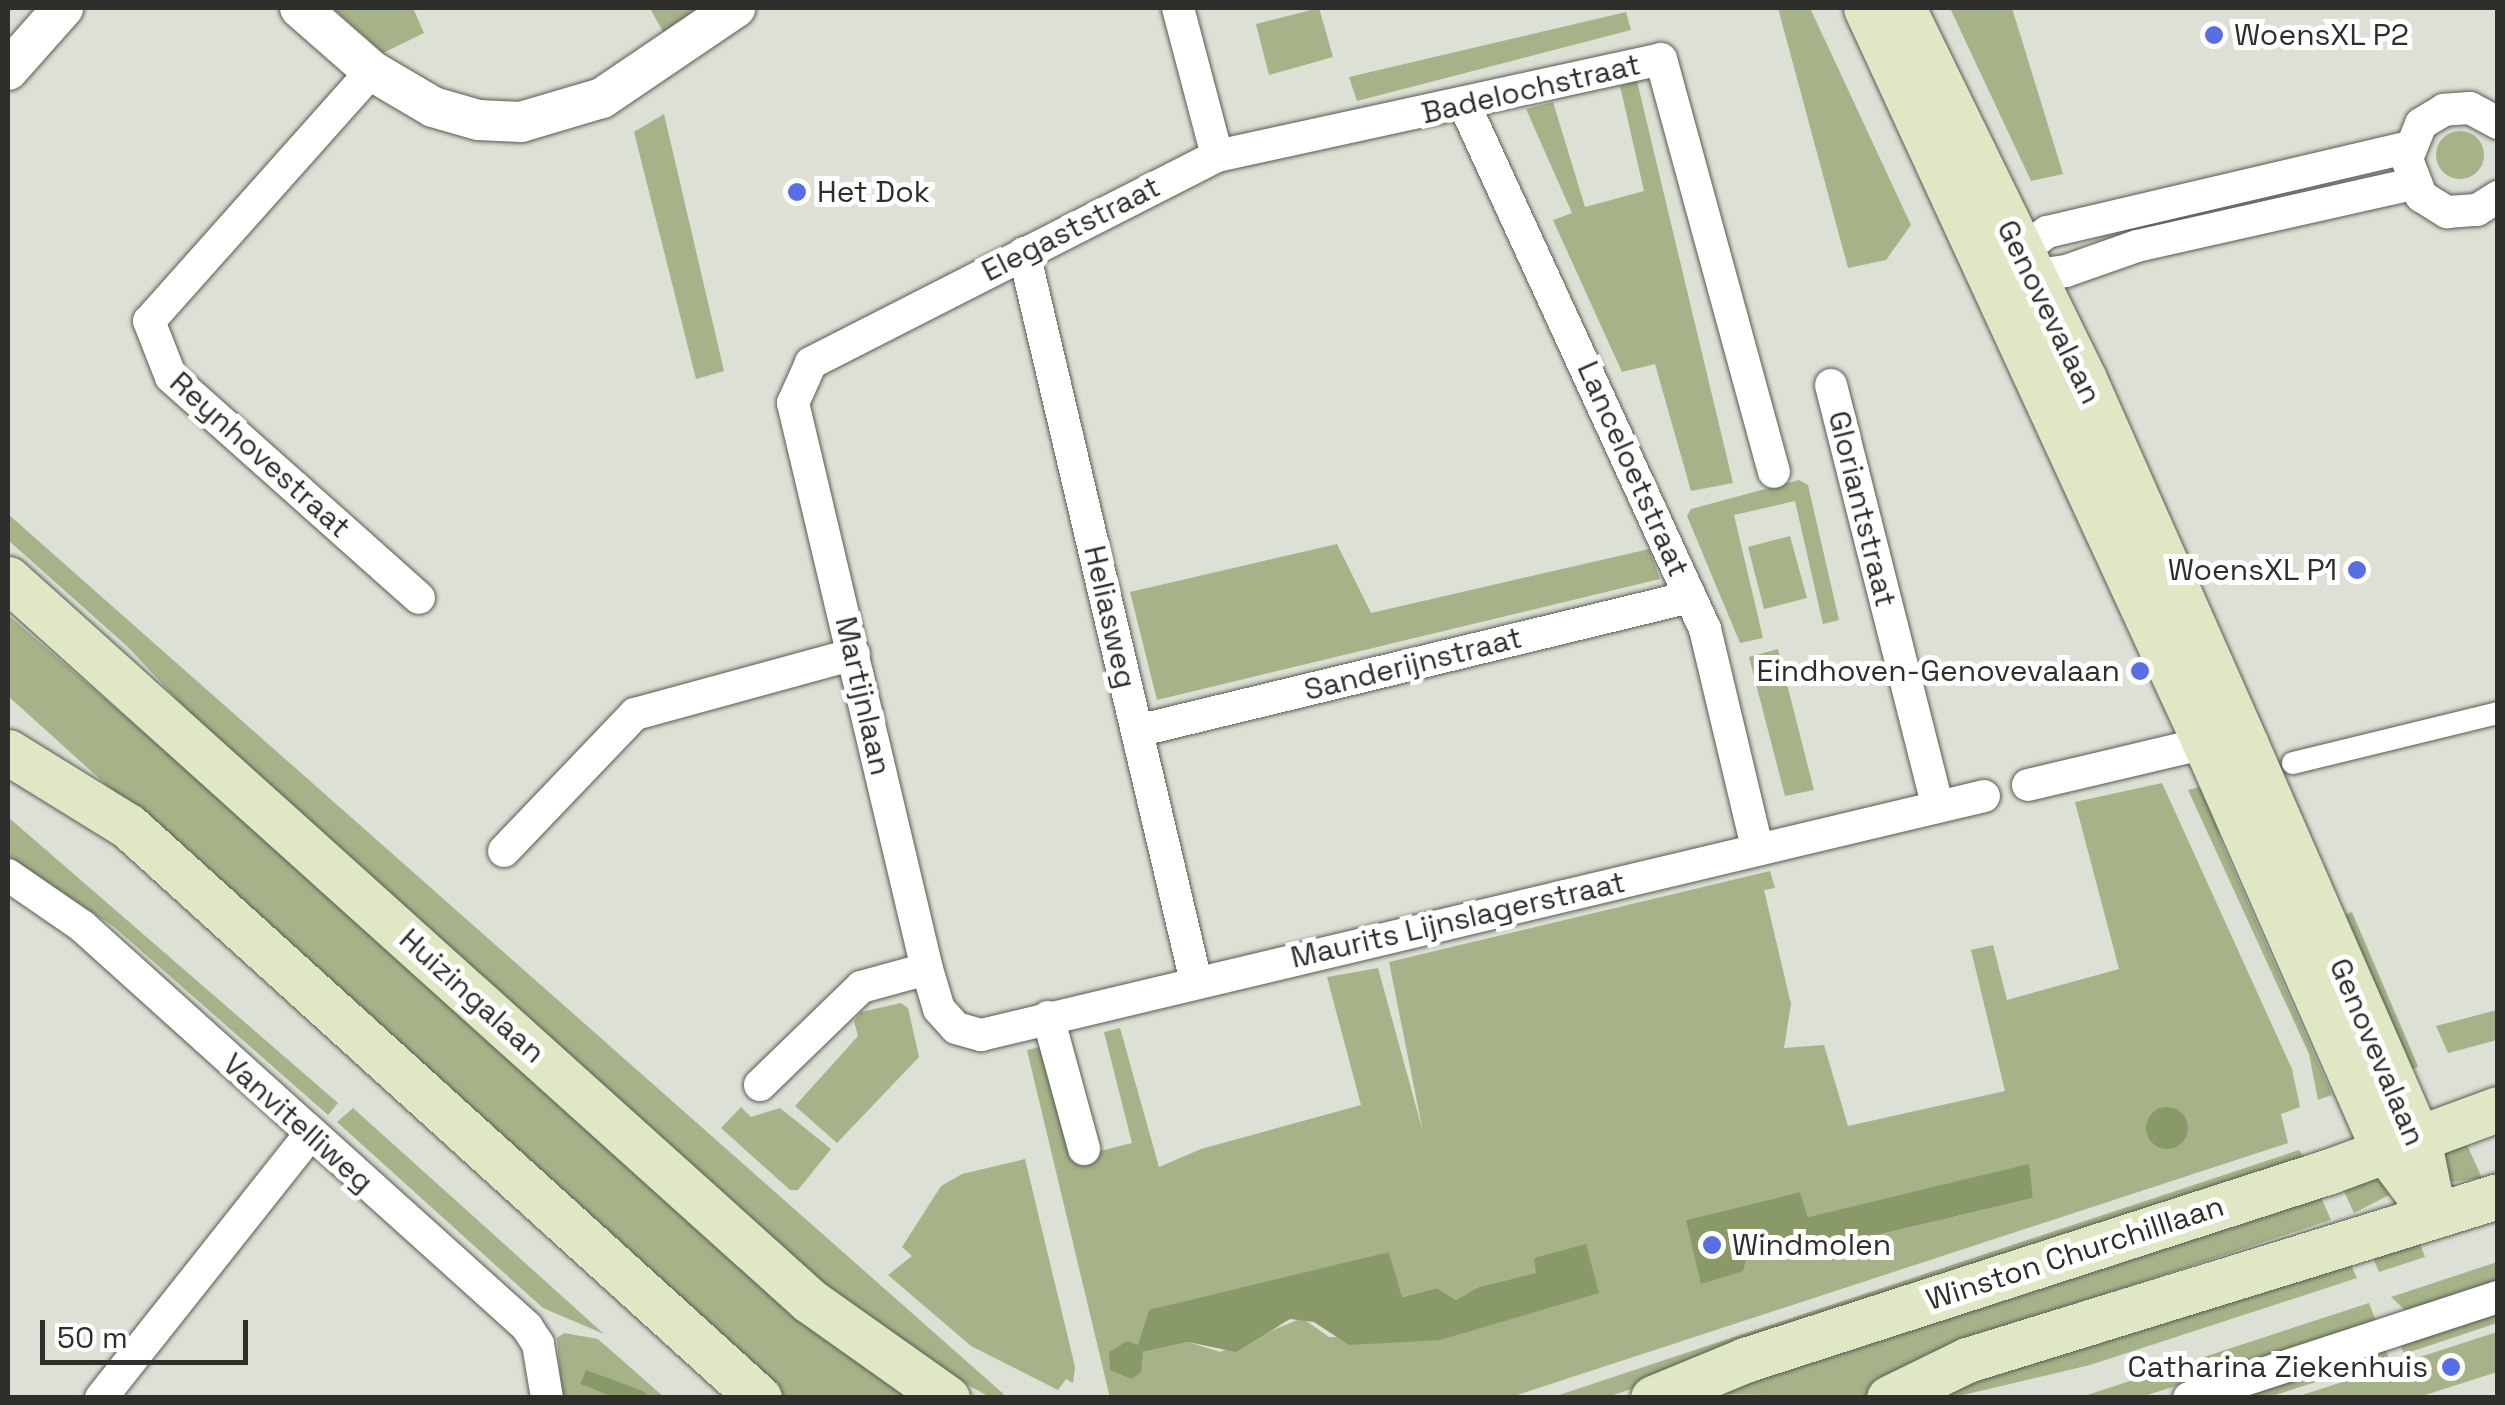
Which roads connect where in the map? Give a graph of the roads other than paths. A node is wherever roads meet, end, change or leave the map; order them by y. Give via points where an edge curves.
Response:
1 (63, 8) edge
2 (300, 8) edge
3 (735, 8) edge
4 (1178, 8) edge
5 (1866, 8) edge
6 (1903, 8) edge
7 (8, 70) edge
8 (372, 71) junction
9 (1465, 106) junction
10 (2498, 123) edge
11 (2409, 147) junction
12 (1216, 156) junction
13 (2413, 184) junction
14 (2498, 197) edge
15 (1024, 253) junction
16 (2030, 262) junction
17 (797, 382) joint
18 (1831, 386) dead end
19 (1774, 472) dead end
20 (8, 579) edge
21 (1690, 597) junction
22 (418, 598) dead end
23 (854, 654) junction
24 (2498, 714) edge
25 (1137, 731) junction
26 (2206, 743) junction
27 (8, 752) edge
28 (2293, 763) dead end
29 (2028, 786) dead end
30 (1984, 796) dead end
31 (1938, 807) junction
32 (1757, 848) junction
33 (504, 850) dead end
34 (8, 876) edge
35 (927, 968) junction
36 (1196, 982) junction
37 (939, 1009) joint
38 (1048, 1017) junction
39 (760, 1085) dead end
40 (2498, 1109) edge
41 (310, 1134) junction
42 (2401, 1144) junction
43 (1084, 1149) dead end
44 (2498, 1196) edge
45 (2434, 1214) junction
46 (2498, 1298) edge
47 (100, 1398) edge
48 (547, 1398) edge
49 (760, 1398) edge
50 (947, 1398) edge
51 (1653, 1398) edge
52 (1889, 1398) edge
53 (2188, 1398) edge

1 - 7 street
2 - 8 street
3 - 8 street via 602,98 544,120 478,120 433,107
4 - 12 street
5 - 16 main road, Genovevalaan
6 - 16 main road, Genovevalaan via 1996,206
8 - 22 street, Reynhovestraat via 150,322 171,376
9 - 12 street, Badelochstraat
9 - 19 street, Badelochstraat via 1661,59
9 - 21 street, Lanceloetstraat
10 - 11 street via 2470,108 2444,110 2422,124
11 - 13 street
11 - 16 street
12 - 15 street, Elegaststraat
13 - 14 street via 2447,212 2477,210
13 - 16 street via 2137,246
15 - 17 street, Elegaststraat via 811,363
15 - 25 street, Heliasweg
16 - 26 main road, Genovevalaan
16 - 42 main road, Genovevalaan
17 - 23 street, Martijnlaan via 792,403
18 - 31 street, Gloriantstraat
20 - 50 main road, Huizingalaan via 810,1301
21 - 25 street, Sanderijnstraat
21 - 32 street, Lanceloetstraat via 1705,629
23 - 33 street via 635,714
23 - 35 street, Martijnlaan
24 - 28 street
25 - 36 street, Heliasweg
26 - 29 street
26 - 42 main road, Genovevalaan
27 - 49 main road via 128,826
30 - 31 street, Maurits Lijnslagerstraat
31 - 32 street, Maurits Lijnslagerstraat
32 - 36 street, Maurits Lijnslagerstraat
34 - 41 street, Vanvitelliweg via 82,926
35 - 37 street, Martijnlaan
35 - 39 street via 861,987
36 - 38 street, Maurits Lijnslagerstraat
37 - 38 street, Maurits Lijnslagerstraat via 956,1028 981,1034
38 - 43 street
40 - 42 main road, Winston Churchilllaan
41 - 47 street
41 - 48 street, Vanvitelliweg via 526,1327 543,1361
42 - 45 main road, Genovevalaan
42 - 51 main road, Winston Churchilllaan via 1745,1360
44 - 45 main road
45 - 52 main road via 1967,1360
46 - 53 street

